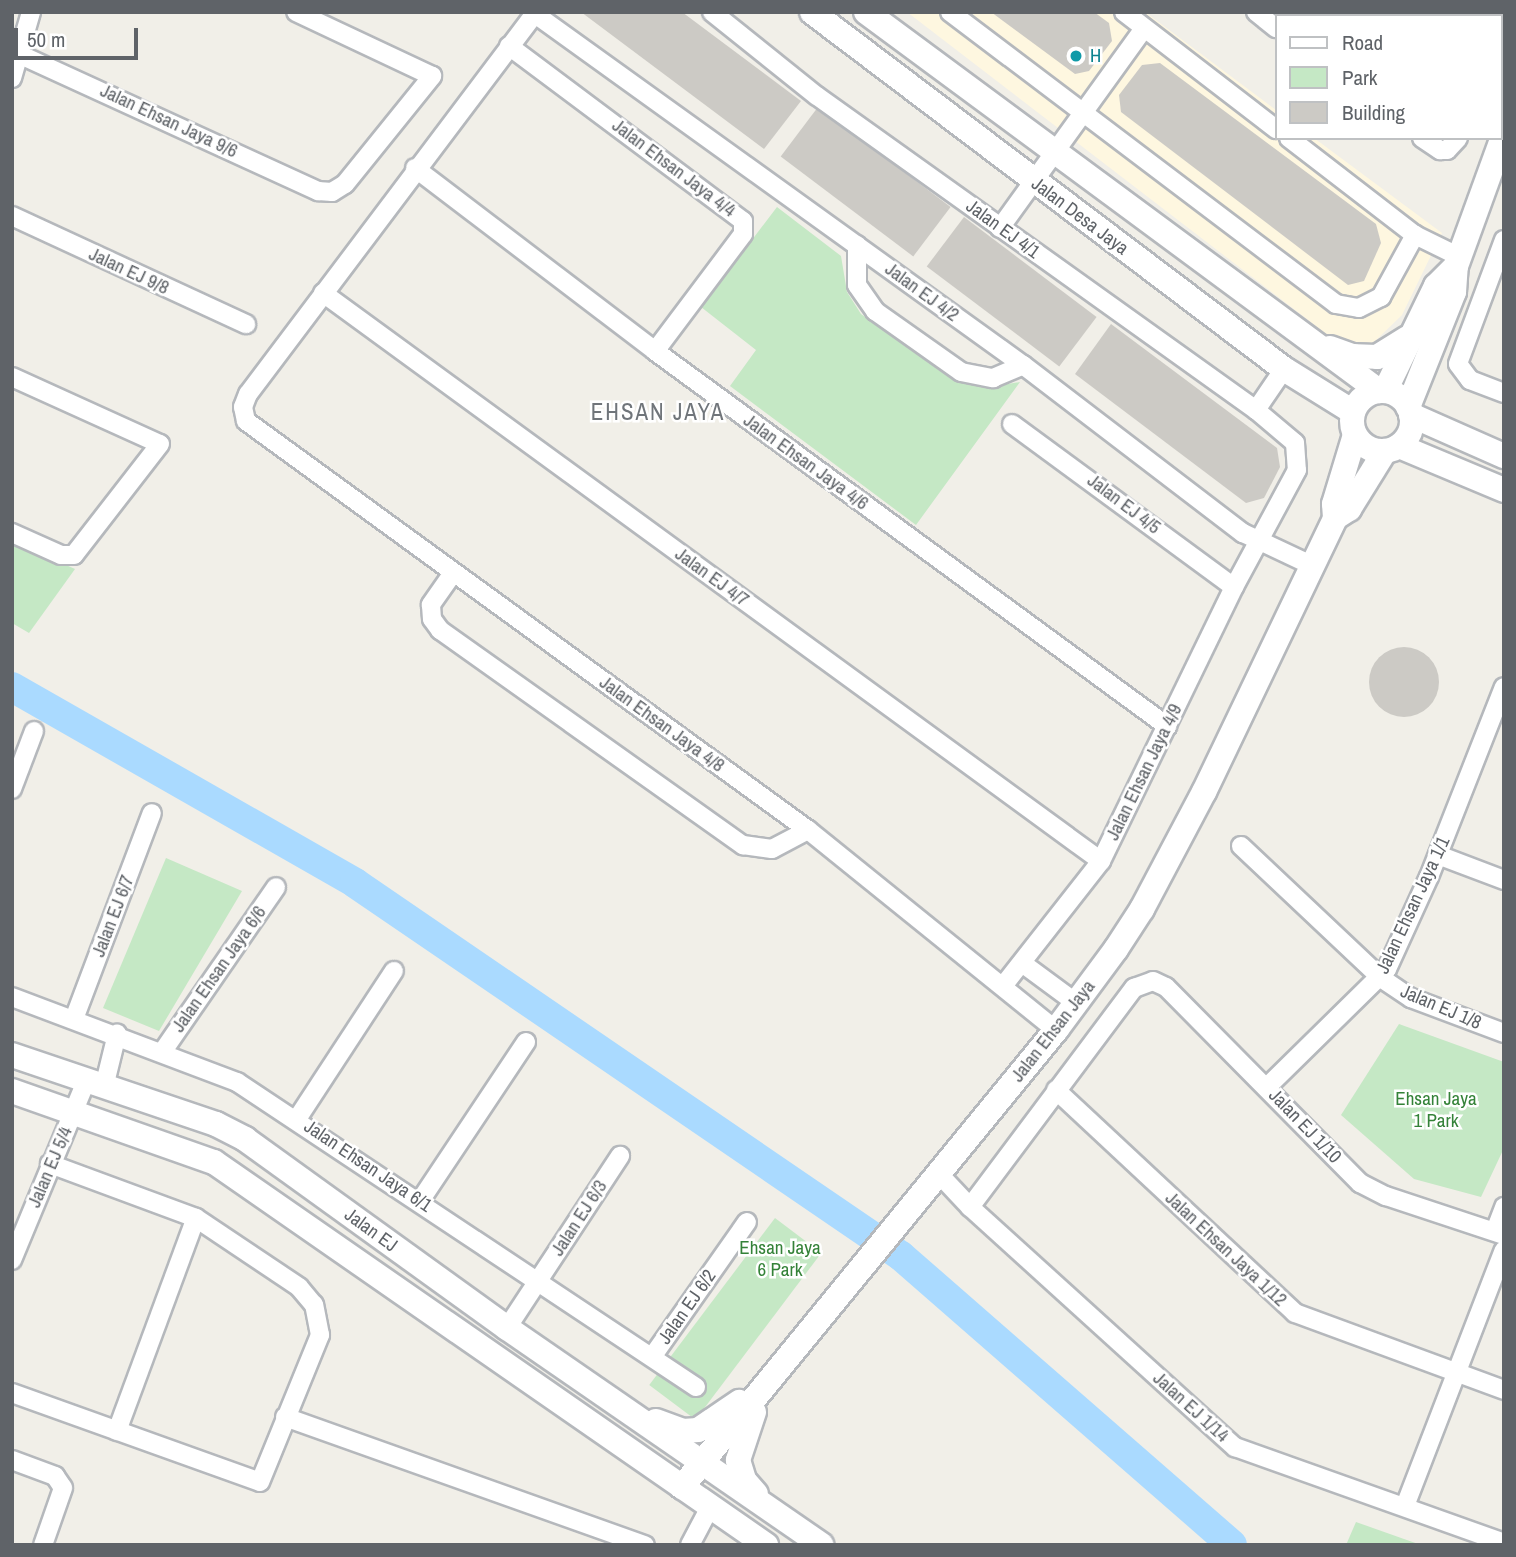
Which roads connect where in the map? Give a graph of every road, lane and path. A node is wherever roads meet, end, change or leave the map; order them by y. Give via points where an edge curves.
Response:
1 (31, 12) edge
2 (296, 12) edge
3 (712, 12) edge
4 (812, 12) edge
5 (866, 12) edge
6 (950, 12) edge
7 (1124, 12) edge
8 (1256, 12) edge
9 (535, 13) edge
10 (1274, 26) edge
11 (1144, 27) junction
12 (509, 46) junction
13 (16, 52) edge
14 (12, 78) edge
15 (1082, 112) junction
16 (1274, 127) edge
17 (1292, 140) edge
18 (1425, 140) edge
19 (1456, 140) edge
20 (1502, 140) edge
21 (1053, 152) junction
22 (415, 169) junction
23 (1032, 180) junction
24 (12, 216) edge
25 (1000, 228) junction
26 (1415, 235) junction
27 (1504, 240) edge
28 (857, 245) junction
29 (1458, 262) junction
30 (323, 293) junction
31 (1244, 295) junction
32 (1221, 320) junction
33 (246, 324) dead end
34 (1303, 338) junction
35 (1408, 338) junction
36 (655, 351) junction
37 (1023, 365) junction
38 (1284, 369) junction
39 (12, 377) edge
40 (1382, 391) junction
41 (1504, 393) edge
42 (1256, 410) junction
43 (1410, 411) junction
44 (1012, 424) dead end
45 (1354, 424) junction
46 (1295, 443) joint
47 (1392, 449) junction
48 (1504, 456) edge
49 (1504, 490) edge
50 (1335, 518) junction
51 (12, 533) edge
52 (1261, 542) junction
53 (1311, 565) junction
54 (453, 573) junction
55 (1234, 587) junction
56 (1504, 687) edge
57 (1497, 722) edge
58 (1167, 726) junction
59 (34, 731) dead end
60 (12, 789) edge
61 (152, 813) dead end
62 (808, 831) junction
63 (1241, 846) dead end
64 (1438, 855) junction
65 (1101, 860) junction
66 (1504, 880) edge
67 (276, 887) dead end
68 (1022, 963) junction
69 (394, 971) dead end
70 (1381, 978) junction
71 (1003, 986) junction
72 (12, 997) edge
73 (1076, 1003) junction
74 (74, 1019) junction
75 (1056, 1030) junction
76 (117, 1034) junction
77 (1504, 1034) edge
78 (526, 1042) dead end
79 (163, 1051) junction
80 (12, 1055) edge
81 (95, 1084) junction
82 (1267, 1087) junction
83 (1056, 1090) junction
84 (12, 1091) edge
85 (72, 1114) junction
86 (297, 1119) junction
87 (620, 1156) dead end
88 (50, 1164) junction
89 (938, 1172) junction
90 (420, 1201) junction
91 (970, 1207) junction
92 (1504, 1208) edge
93 (196, 1218) junction
94 (747, 1222) dead end
95 (1499, 1233) edge
96 (1504, 1250) edge
97 (12, 1260) edge
98 (538, 1280) junction
99 (507, 1328) junction
100 (652, 1357) junction
101 (1456, 1372) junction
102 (770, 1381) junction
103 (696, 1387) dead end
104 (1504, 1390) edge
105 (12, 1393) edge
106 (635, 1414) junction
107 (285, 1416) junction
108 (117, 1431) junction
109 (12, 1460) edge
110 (701, 1463) junction
111 (682, 1486) junction
112 (1405, 1506) junction
113 (709, 1507) junction
114 (774, 1513) junction
115 (1504, 1543) edge
116 (43, 1545) edge
117 (645, 1545) edge
118 (690, 1545) edge
119 (766, 1545) edge
120 (821, 1545) edge

1 - 13 street
2 - 13 street, Jalan Ehsan Jaya 9/6 via 432,76 345,184 332,192 318,191
3 - 25 street, Jalan EJ 4/1 via 817,96
4 - 23 main road, Jalan Desa Jaya
5 - 21 main road, Jalan Desa Jaya
6 - 15 street
7 - 11 street
8 - 10 street
9 - 12 street
9 - 28 street, Jalan EJ 4/2
11 - 15 street
11 - 16 street
12 - 22 street
12 - 36 street, Jalan Ehsan Jaya 4/4 via 743,221 743,234
13 - 14 street
15 - 21 street
15 - 26 street via 1343,307 1367,306 1381,297
17 - 26 street
18 - 19 street via 1440,150 1447,150
20 - 29 main road
21 - 23 street
21 - 31 main road, Jalan Desa Jaya
22 - 30 street
22 - 36 street, Jalan Ehsan Jaya 4/6
23 - 25 street
23 - 32 main road, Jalan Desa Jaya
24 - 33 street, Jalan EJ 9/8
25 - 42 street, Jalan EJ 4/1
26 - 29 street
27 - 41 street via 1458,364 1469,380
28 - 37 street, Jalan EJ 4/2
28 - 37 street via 856,285 875,311 961,372 993,377
29 - 35 main road via 1436,286
29 - 43 main road via 1454,292
30 - 54 street, Jalan Ehsan Jaya 4/8 via 244,400 246,421
30 - 65 street, Jalan EJ 4/7
31 - 32 main road
31 - 34 main road, Jalan Desa Jaya
32 - 38 main road, Jalan Desa Jaya
34 - 35 main road via 1369,358 1383,355
34 - 40 main road, Jalan Desa Jaya
35 - 40 main road
36 - 58 street, Jalan Ehsan Jaya 4/6
37 - 52 street, Jalan EJ 4/2 via 1243,533
38 - 42 street
38 - 45 main road, Jalan Desa Jaya
39 - 51 street via 160,444 77,552 61,555
40 - 43 main road
40 - 45 main road via 1360,400
42 - 46 street, Jalan EJ 4/1
43 - 47 main road via 1408,436
43 - 48 main road
44 - 55 street, Jalan EJ 4/5
45 - 47 main road via 1367,448
45 - 50 main road, Jalan Ehsan Jaya via 1334,504
46 - 52 street, Jalan Ehsan Jaya 4/9 via 1297,470
47 - 49 main road
47 - 50 main road, Jalan Ehsan Jaya via 1349,509
50 - 53 main road, Jalan Ehsan Jaya
52 - 53 street, Jalan EJ 4/2
52 - 55 street, Jalan Ehsan Jaya 4/9
53 - 73 main road, Jalan Ehsan Jaya via 1161,874
54 - 62 street, Jalan Ehsan Jaya 4/8
54 - 62 street via 431,605 432,619 440,630 743,845 772,849
55 - 58 street, Jalan Ehsan Jaya 4/9
56 - 57 street, Jalan Ehsan Jaya 1/1
57 - 64 street, Jalan Ehsan Jaya 1/1
58 - 65 street, Jalan Ehsan Jaya 4/9
59 - 60 street
61 - 74 street, Jalan EJ 6/7
62 - 71 street, Jalan Ehsan Jaya 4/8
63 - 70 street, Jalan EJ 1/8
64 - 66 street
64 - 70 street, Jalan Ehsan Jaya 1/1
65 - 68 street, Jalan Ehsan Jaya 4/9
67 - 79 street, Jalan Ehsan Jaya 6/6
68 - 71 street, Jalan Ehsan Jaya 4/9
68 - 73 street
69 - 86 street
70 - 77 street, Jalan EJ 1/8 via 1412,998
70 - 82 street, Jalan Ehsan Jaya 1/1
71 - 75 street, Jalan Ehsan Jaya 4/8
72 - 74 street, Jalan Ehsan Jaya 6/1
73 - 75 main road, Jalan Ehsan Jaya
74 - 76 street, Jalan Ehsan Jaya 6/1
75 - 89 main road, Jalan Ehsan Jaya
76 - 79 street, Jalan Ehsan Jaya 6/1
76 - 81 street, Jalan EJ 5/4
78 - 90 street
79 - 86 street, Jalan Ehsan Jaya 6/1 via 237,1082
80 - 81 main road, Jalan EJ
81 - 85 street, Jalan EJ 5/4
81 - 99 main road, Jalan EJ via 229,1130
82 - 83 street, Jalan EJ 1/10 via 1167,987 1146,981 1134,988
82 - 95 street, Jalan EJ 1/10 via 1360,1183
83 - 91 street
83 - 101 street, Jalan Ehsan Jaya 1/12 via 1295,1313
84 - 85 main road, Jalan EJ
85 - 88 street, Jalan EJ 5/4
85 - 111 main road, Jalan EJ via 214,1162
86 - 90 street, Jalan Ehsan Jaya 6/1
87 - 98 street, Jalan EJ 6/3
88 - 93 street
88 - 97 street, Jalan EJ 5/4
89 - 91 street, Jalan EJ 1/14
89 - 102 main road, Jalan Ehsan Jaya
90 - 98 street, Jalan Ehsan Jaya 6/1
91 - 112 street, Jalan EJ 1/14 via 1235,1447
92 - 95 street
93 - 107 street via 299,1287 314,1305 320,1335
93 - 108 street
94 - 100 street, Jalan EJ 6/2
96 - 101 street
98 - 99 street, Jalan EJ 6/3
98 - 100 street, Jalan Ehsan Jaya 6/1
99 - 106 main road, Jalan EJ
100 - 103 street, Jalan Ehsan Jaya 6/1
101 - 104 street, Jalan Ehsan Jaya 1/12
101 - 112 street
102 - 106 main road via 698,1430 683,1431
102 - 110 main road, Jalan Ehsan Jaya
102 - 114 main road via 738,1460 744,1480
105 - 108 street
106 - 110 main road, Jalan EJ
107 - 108 street via 260,1482
107 - 117 street
109 - 116 street via 55,1476 63,1488
110 - 111 main road, Jalan Ehsan Jaya
110 - 114 main road, Jalan EJ
111 - 113 main road, Jalan EJ
112 - 115 street, Jalan EJ 1/14
113 - 118 street
113 - 119 main road, Jalan EJ
114 - 120 main road

